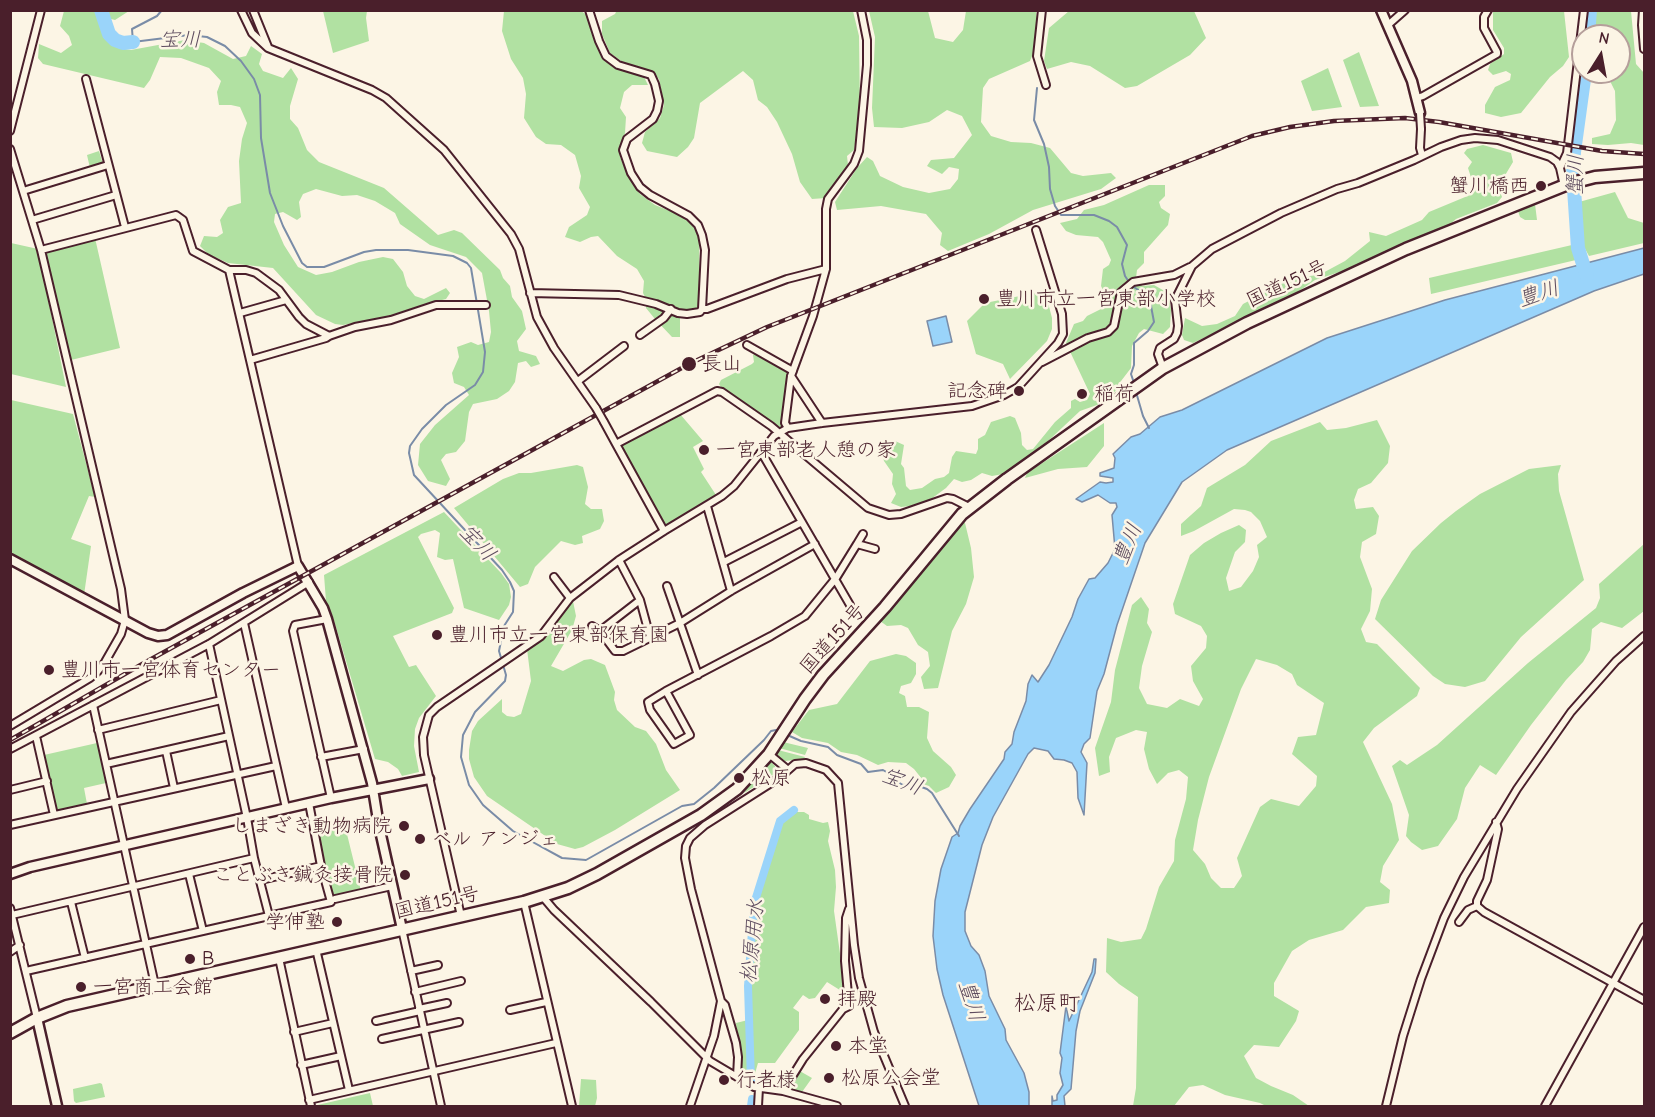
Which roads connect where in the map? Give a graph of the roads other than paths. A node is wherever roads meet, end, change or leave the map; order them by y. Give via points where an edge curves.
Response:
1 (41, 10) edge
2 (241, 10) edge
3 (253, 10) edge
4 (589, 10) edge
5 (861, 10) edge
6 (1042, 10) edge
7 (1381, 10) edge
8 (1405, 10) edge
9 (1488, 10) edge
10 (1584, 10) edge
11 (1642, 10) edge
12 (1388, 25) junction
13 (268, 48) junction
14 (1644, 49) edge
15 (86, 79) dead end
16 (1046, 85) dead end
17 (1417, 98) junction
18 (1420, 113) joint
19 (10, 131) edge
20 (10, 149) edge
21 (1422, 155) junction
22 (108, 165) junction
23 (1560, 168) junction
24 (1644, 173) edge
25 (1566, 185) junction
26 (23, 191) junction
27 (116, 195) junction
28 (32, 220) junction
29 (125, 227) junction
30 (1036, 230) dead end
31 (41, 250) junction
32 (1192, 266) junction
33 (826, 269) junction
34 (229, 270) junction
35 (530, 293) junction
36 (286, 300) junction
37 (486, 305) dead end
38 (671, 309) junction
39 (702, 309) junction
40 (240, 313) junction
41 (640, 335) dead end
42 (329, 336) junction
43 (747, 345) dead end
44 (624, 346) dead end
45 (250, 360) junction
46 (1041, 362) junction
47 (1163, 368) junction
48 (792, 373) junction
49 (578, 381) junction
50 (822, 423) junction
51 (788, 428) junction
52 (779, 432) junction
53 (616, 444) junction
54 (760, 453) junction
55 (707, 506) junction
56 (969, 507) junction
57 (802, 522) junction
58 (664, 531) junction
59 (863, 534) dead end
60 (815, 544) junction
61 (856, 544) junction
62 (875, 549) dead end
63 (10, 559) edge
64 (619, 560) junction
65 (724, 562) junction
66 (298, 566) junction
67 (554, 577) dead end
68 (836, 578) junction
69 (309, 582) junction
70 (667, 586) dead end
71 (731, 591) junction
72 (570, 598) junction
73 (640, 600) junction
74 (849, 605) dead end
75 (327, 619) junction
76 (125, 620) junction
77 (244, 623) junction
78 (680, 623) junction
79 (592, 626) dead end
80 (600, 631) junction
81 (1644, 636) edge
82 (650, 637) junction
83 (209, 644) junction
84 (698, 675) junction
85 (666, 691) junction
86 (221, 700) junction
87 (93, 705) junction
88 (10, 726) edge
89 (98, 730) junction
90 (36, 736) junction
91 (229, 736) junction
92 (10, 749) edge
93 (364, 749) junction
94 (166, 751) junction
95 (769, 753) junction
96 (321, 758) junction
97 (106, 764) junction
98 (276, 766) junction
99 (787, 769) junction
100 (238, 775) junction
101 (429, 779) junction
102 (47, 781) junction
103 (174, 788) junction
104 (373, 789) junction
105 (10, 790) edge
106 (331, 798) junction
107 (114, 802) junction
108 (309, 803) junction
109 (286, 808) junction
110 (54, 815) junction
111 (248, 818) junction
112 (1496, 822) junction
113 (10, 825) edge
114 (124, 846) junction
115 (254, 858) junction
116 (321, 866) junction
117 (10, 874) edge
118 (189, 874) junction
119 (261, 880) junction
120 (392, 886) junction
121 (134, 887) junction
122 (543, 897) junction
123 (335, 899) dead end
124 (71, 902) junction
125 (524, 902) junction
126 (850, 906) junction
127 (1477, 906) junction
128 (10, 908) edge
129 (12, 915) junction
130 (269, 916) junction
131 (461, 916) junction
132 (1459, 922) dead end
133 (1644, 927) edge
134 (402, 929) junction
135 (203, 931) junction
136 (146, 944) junction
137 (20, 945) junction
138 (316, 949) junction
139 (10, 952) edge
140 (85, 958) junction
141 (279, 958) junction
142 (438, 965) dead end
143 (26, 971) junction
144 (411, 971) junction
145 (461, 981) dead end
146 (1614, 983) junction
147 (155, 985) junction
148 (416, 992) junction
149 (1644, 1000) edge
150 (721, 1001) junction
151 (546, 1002) junction
152 (447, 1003) dead end
153 (420, 1010) junction
154 (510, 1010) dead end
155 (37, 1018) junction
156 (376, 1021) dead end
157 (459, 1022) dead end
158 (333, 1023) junction
159 (424, 1029) junction
160 (294, 1032) junction
161 (10, 1033) edge
162 (382, 1039) dead end
163 (556, 1043) junction
164 (341, 1056) junction
165 (707, 1058) junction
166 (301, 1065) junction
167 (434, 1072) junction
168 (737, 1077) junction
169 (759, 1088) junction
170 (349, 1090) junction
171 (783, 1090) junction
172 (899, 1095) junction
173 (310, 1103) edge
174 (811, 1103) edge
175 (57, 1107) edge
176 (441, 1107) edge
177 (572, 1107) edge
178 (690, 1107) edge
179 (758, 1107) edge
180 (837, 1107) edge
181 (900, 1107) edge
182 (904, 1107) edge
183 (1386, 1107) edge
184 (1545, 1107) edge

1 - 19 street
2 - 13 street via 252,33
3 - 13 street
4 - 39 street via 606,56 618,65 651,75 655,84 657,111 653,119 627,138 623,150 640,187 698,225 705,250
5 - 33 street via 867,65 859,151 828,199
6 - 16 street via 1037,56
7 - 12 street
8 - 12 street
9 - 17 street via 1484,28 1497,54
10 - 23 street via 1567,153
11 - 14 street
12 - 17 street
13 - 35 street via 372,90 439,145 511,234 519,249
15 - 22 street
17 - 18 street
18 - 21 street, bridge
20 - 26 street
21 - 23 street via 1461,140 1488,138 1550,157
21 - 32 street via 1281,213 1212,249
22 - 26 street
22 - 27 street
23 - 25 street
24 - 25 highway, 国道151号 via 1616,174
25 - 47 highway, 国道151号 via 1406,249 1247,323
26 - 28 street
27 - 28 street
27 - 29 street
28 - 31 street
29 - 31 street
29 - 34 street via 170,215 180,217 193,250
30 - 46 street via 1064,322 1061,339
31 - 76 street
32 - 46 street via 1174,275 1133,282 1121,292 1114,326 1108,332
32 - 47 street via 1176,300 1177,333 1158,354
33 - 39 street
33 - 48 street
34 - 36 street via 256,273
34 - 40 street
35 - 38 street via 619,295
35 - 49 street via 544,332
36 - 40 street
36 - 42 street via 306,324
37 - 42 street via 436,305
38 - 39 street via 687,314
38 - 41 street
40 - 45 street
42 - 45 street
43 - 48 street
44 - 49 street
45 - 66 street
46 - 50 street via 1010,392 972,406
47 - 56 highway, 国道151号
48 - 50 street
48 - 51 street via 785,423
49 - 53 street, bridge
50 - 51 street
51 - 52 street
52 - 53 street via 717,391
52 - 54 street
52 - 56 street via 856,499 880,513 909,513 947,498
53 - 58 street
54 - 55 street via 734,486
54 - 57 street
55 - 58 street
55 - 65 street
56 - 95 highway, 国道151号 via 823,675
57 - 60 street
57 - 65 street
58 - 64 street
59 - 61 street
60 - 68 street
60 - 71 street
61 - 62 street
61 - 68 street
63 - 76 street
64 - 72 street
64 - 73 street
65 - 71 street
66 - 69 street
66 - 76 street via 167,635 148,633
67 - 72 street
68 - 74 street
68 - 84 street via 805,616
69 - 75 street
69 - 77 street
70 - 78 street
71 - 78 street
72 - 101 street via 542,636 429,716 423,743
73 - 80 street
73 - 82 street
75 - 93 street
75 - 96 street via 296,625 293,631
76 - 88 street via 98,671
77 - 83 street
77 - 98 street
78 - 82 street
78 - 84 street
79 - 80 street
80 - 82 street via 615,651
81 - 112 street via 1571,712
83 - 86 street
83 - 87 street
84 - 85 street
85 - 85 street via 648,702 674,744 690,735
86 - 89 street
86 - 91 street
87 - 89 street
87 - 90 street
89 - 97 street
90 - 92 street
90 - 102 street
91 - 94 street
91 - 100 street
93 - 96 street
93 - 104 street
94 - 97 street
94 - 103 street
95 - 99 street
95 - 122 highway, 国道151号 via 737,789 701,815 597,874
96 - 106 street
97 - 107 street
98 - 100 street
98 - 109 street
99 - 126 street via 800,763 813,764 831,773 838,783
99 - 150 street via 705,825 686,846 691,889
100 - 103 street
100 - 111 street
101 - 104 street
101 - 131 street
102 - 105 street
102 - 110 street
103 - 107 street
104 - 106 street
104 - 120 street
106 - 108 street
107 - 110 street
107 - 114 street
108 - 109 street
108 - 116 street
109 - 111 street
110 - 113 street
111 - 114 street
111 - 115 street
112 - 127 street via 1498,829 1487,880
112 - 183 street via 1444,918 1414,1002
114 - 117 street
114 - 121 street
115 - 118 street
115 - 119 street
116 - 119 street
116 - 130 street via 331,902
118 - 121 street
118 - 135 street
119 - 130 street
120 - 123 street
120 - 134 street
121 - 124 street
121 - 136 street
122 - 125 highway, 国道151号
122 - 165 street
124 - 129 street
124 - 140 street
125 - 131 highway, 国道151号
125 - 151 street
126 - 171 street via 845,961 849,1006 803,1059
126 - 172 street via 859,978 873,1032
127 - 132 street
127 - 146 street
128 - 129 street
129 - 137 street
130 - 135 street
131 - 134 highway, 国道151号
133 - 146 street
134 - 138 highway, 国道151号
134 - 144 street
135 - 136 street
136 - 140 street
136 - 147 street
137 - 139 street
137 - 143 street
138 - 141 highway, 国道151号
138 - 158 street
140 - 143 street
141 - 147 highway, 国道151号
141 - 160 street
142 - 144 street
143 - 155 street
144 - 148 street
145 - 148 street
146 - 149 street
146 - 184 street
147 - 155 highway, 国道151号 via 67,1006
148 - 153 street
150 - 165 street
150 - 168 street via 736,1043
151 - 154 street
151 - 163 street
152 - 153 street
153 - 156 street
153 - 159 street
155 - 161 highway, 国道151号
155 - 175 street
157 - 159 street
158 - 160 street
158 - 164 street
159 - 162 street
159 - 167 street
160 - 166 street
163 - 167 street
163 - 177 street
164 - 166 street
164 - 170 street
165 - 168 street
165 - 178 street
166 - 173 street
167 - 170 street
167 - 176 street
168 - 169 street
169 - 171 street
169 - 179 street
170 - 173 street
171 - 174 street
172 - 181 street
172 - 182 street
174 - 180 street

